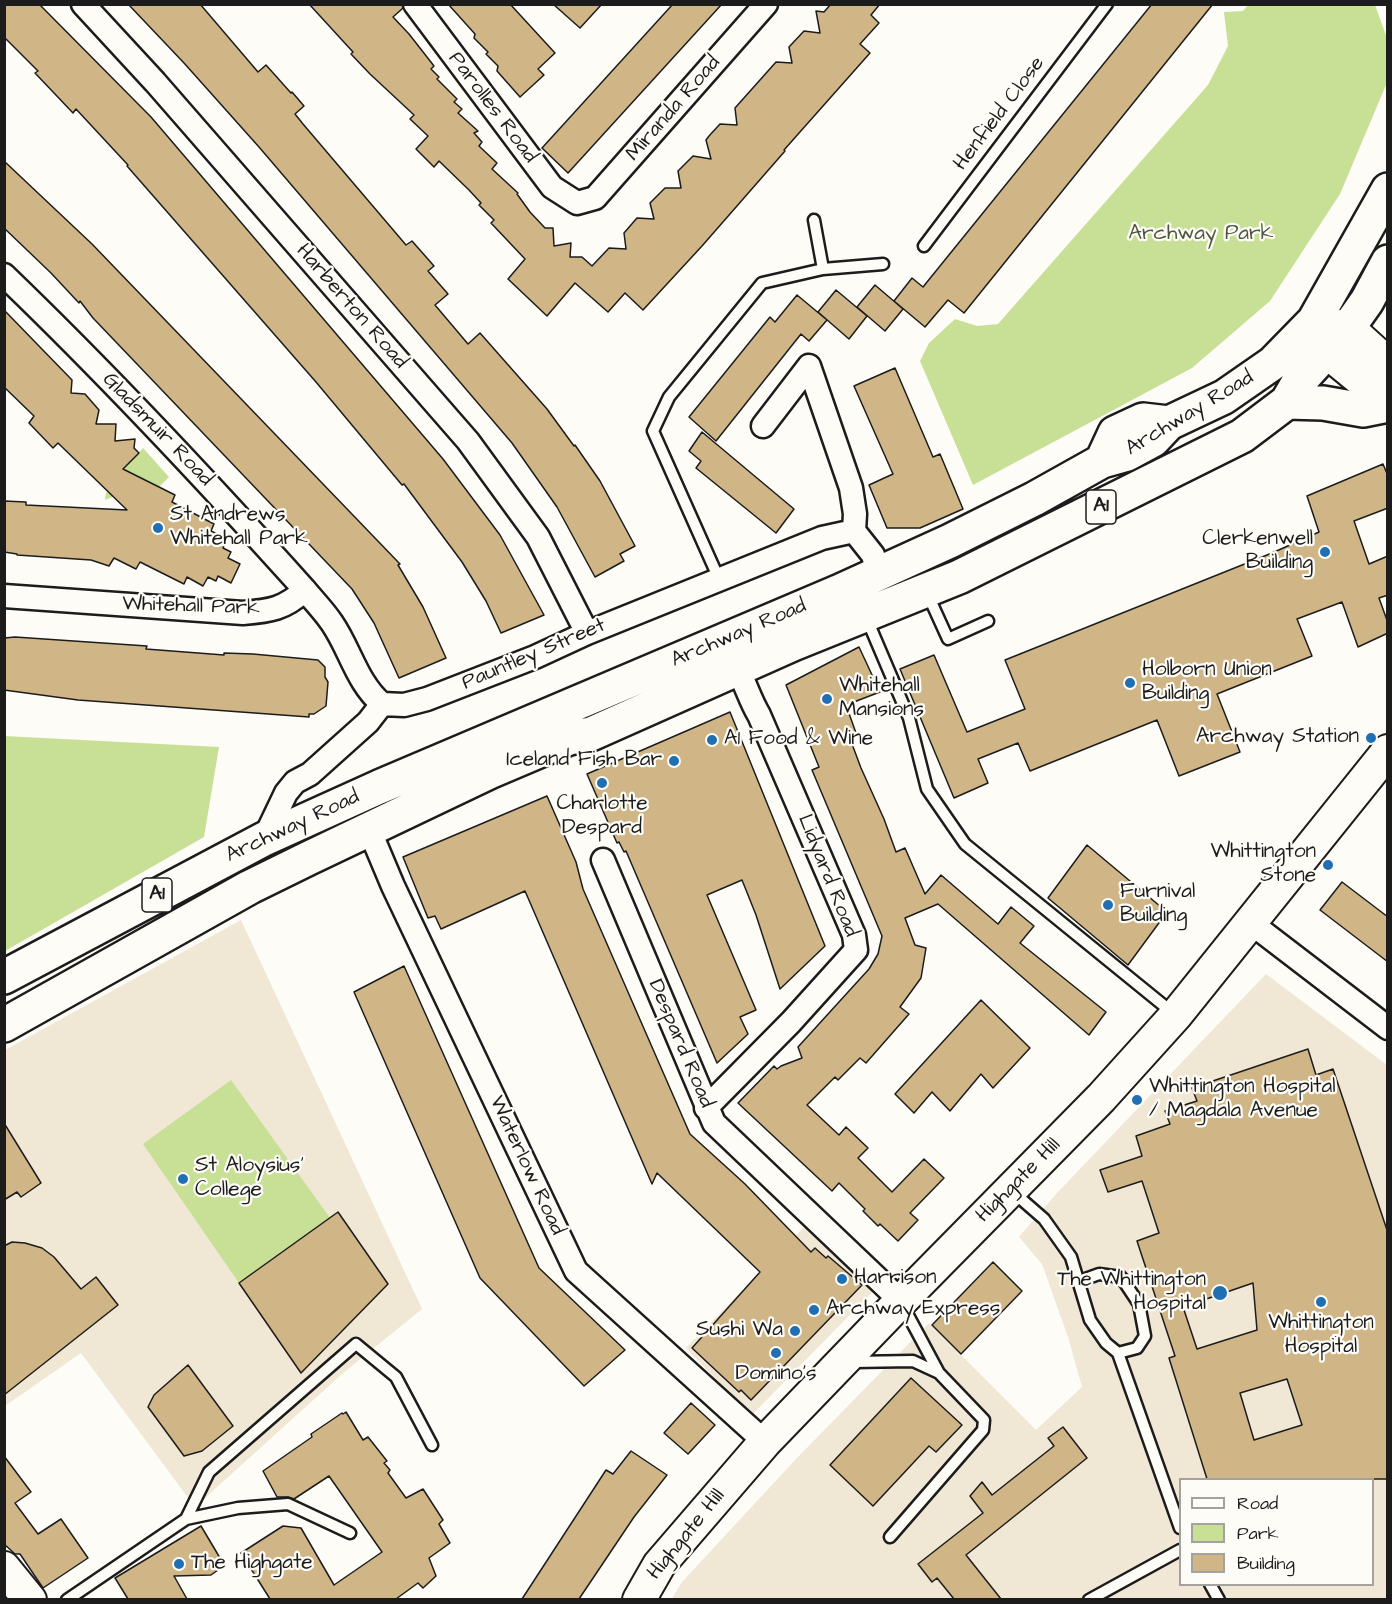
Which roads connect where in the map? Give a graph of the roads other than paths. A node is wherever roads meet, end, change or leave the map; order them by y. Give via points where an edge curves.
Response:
1 (82, 4) edge
2 (415, 4) edge
3 (766, 4) edge
4 (1107, 4) edge
5 (1388, 190) edge
6 (577, 203) joint
7 (814, 220) dead end
8 (924, 246) dead end
9 (883, 264) dead end
10 (1386, 268) edge
11 (822, 269) junction
12 (4, 275) edge
13 (1314, 321) junction
14 (1338, 340) junction
15 (1388, 364) edge
16 (1287, 402) junction
17 (1388, 403) edge
18 (764, 426) dead end
19 (854, 531) junction
20 (878, 573) junction
21 (719, 579) junction
22 (305, 590) junction
23 (925, 590) junction
24 (4, 596) edge
25 (865, 614) junction
26 (988, 621) dead end
27 (587, 633) junction
28 (738, 670) junction
29 (382, 704) junction
30 (522, 743) junction
31 (1388, 751) edge
32 (369, 829) junction
33 (264, 839) junction
34 (603, 860) dead end
35 (1251, 923) junction
36 (4, 977) edge
37 (1176, 1015) junction
38 (4, 1025) edge
39 (1388, 1028) edge
40 (706, 1108) junction
41 (1010, 1190) junction
42 (1077, 1282) junction
43 (901, 1301) junction
44 (1118, 1353) junction
45 (842, 1362) junction
46 (939, 1373) junction
47 (765, 1442) junction
48 (432, 1445) dead end
49 (186, 1519) junction
50 (1179, 1525) edge
51 (350, 1533) dead end
52 (890, 1537) dead end
53 (1179, 1552) edge
54 (4, 1568) edge
55 (1211, 1586) edge
56 (30, 1599) edge
57 (66, 1599) edge
58 (639, 1599) edge
59 (1089, 1599) edge
60 (1219, 1599) edge

1 - 27 street, Harberton Road via 155,82 468,441 538,537
2 - 6 street, Parolles Road via 552,187
3 - 6 street, Miranda Road via 595,198
4 - 8 lane, Henfield Close
5 - 13 highway, Archway Road / A1
7 - 11 lane
9 - 11 lane
10 - 14 highway, Archway Road / A1 via 1368,301
11 - 21 lane via 762,283 669,397 653,431
12 - 22 street, Gladsmuir Road via 130,401
13 - 14 main road
13 - 20 highway, Archway Road / A1 via 1273,363 1224,398 1168,423 1153,440 1127,454 1102,460 1034,499
14 - 15 main road
14 - 16 highway, Archway Road / A1 via 1298,383
14 - 17 main road
16 - 17 highway via 1363,410
16 - 23 highway, Archway Road / A1 via 1242,436 1060,528
18 - 19 street via 809,366 851,488
19 - 20 street via 873,555
19 - 21 street, Pauntley Street via 822,538
20 - 30 highway, Archway Road / A1
21 - 27 street, Pauntley Street
22 - 24 street, Whitehall Park via 272,610 243,613
22 - 29 street via 333,624 362,681
23 - 25 highway, Archway Road / A1
23 - 26 lane via 948,639
25 - 28 highway, Archway Road / A1
25 - 37 lane via 909,718 927,789 965,844
27 - 29 street, Pauntley Street via 427,699 404,705
28 - 30 highway, Archway Road / A1 via 591,734 582,756 565,764 540,769
28 - 40 street, Lidyard Road via 854,935 856,950
29 - 33 street via 368,722 310,774 295,782
30 - 32 highway, Archway Road / A1 via 489,772
30 - 33 highway, Archway Road / A1 via 380,787
31 - 35 main road, Highgate Hill
32 - 38 highway, Archway Road / A1 via 250,887
32 - 47 street, Waterlow Road via 576,1271
33 - 36 highway, Archway Road / A1
34 - 40 street, Despard Road
35 - 37 main road, Highgate Hill
35 - 39 street
37 - 41 main road, Highgate Hill
40 - 43 street, Despard Road via 714,1123
41 - 42 lane via 1044,1219 1071,1257
41 - 43 main road, Highgate Hill
42 - 44 lane via 1090,1320
42 - 44 lane via 1099,1274 1121,1277 1138,1304 1145,1336 1137,1348
43 - 45 main road, Highgate Hill
43 - 46 lane
44 - 50 lane
45 - 46 lane via 913,1361
45 - 47 main road, Highgate Hill
46 - 52 lane via 984,1419 983,1430
47 - 58 main road, Highgate Hill via 659,1565
48 - 49 lane via 396,1377 356,1344 209,1472
49 - 51 lane via 238,1508 288,1504
49 - 57 lane
53 - 59 lane
54 - 56 main road
55 - 60 lane

